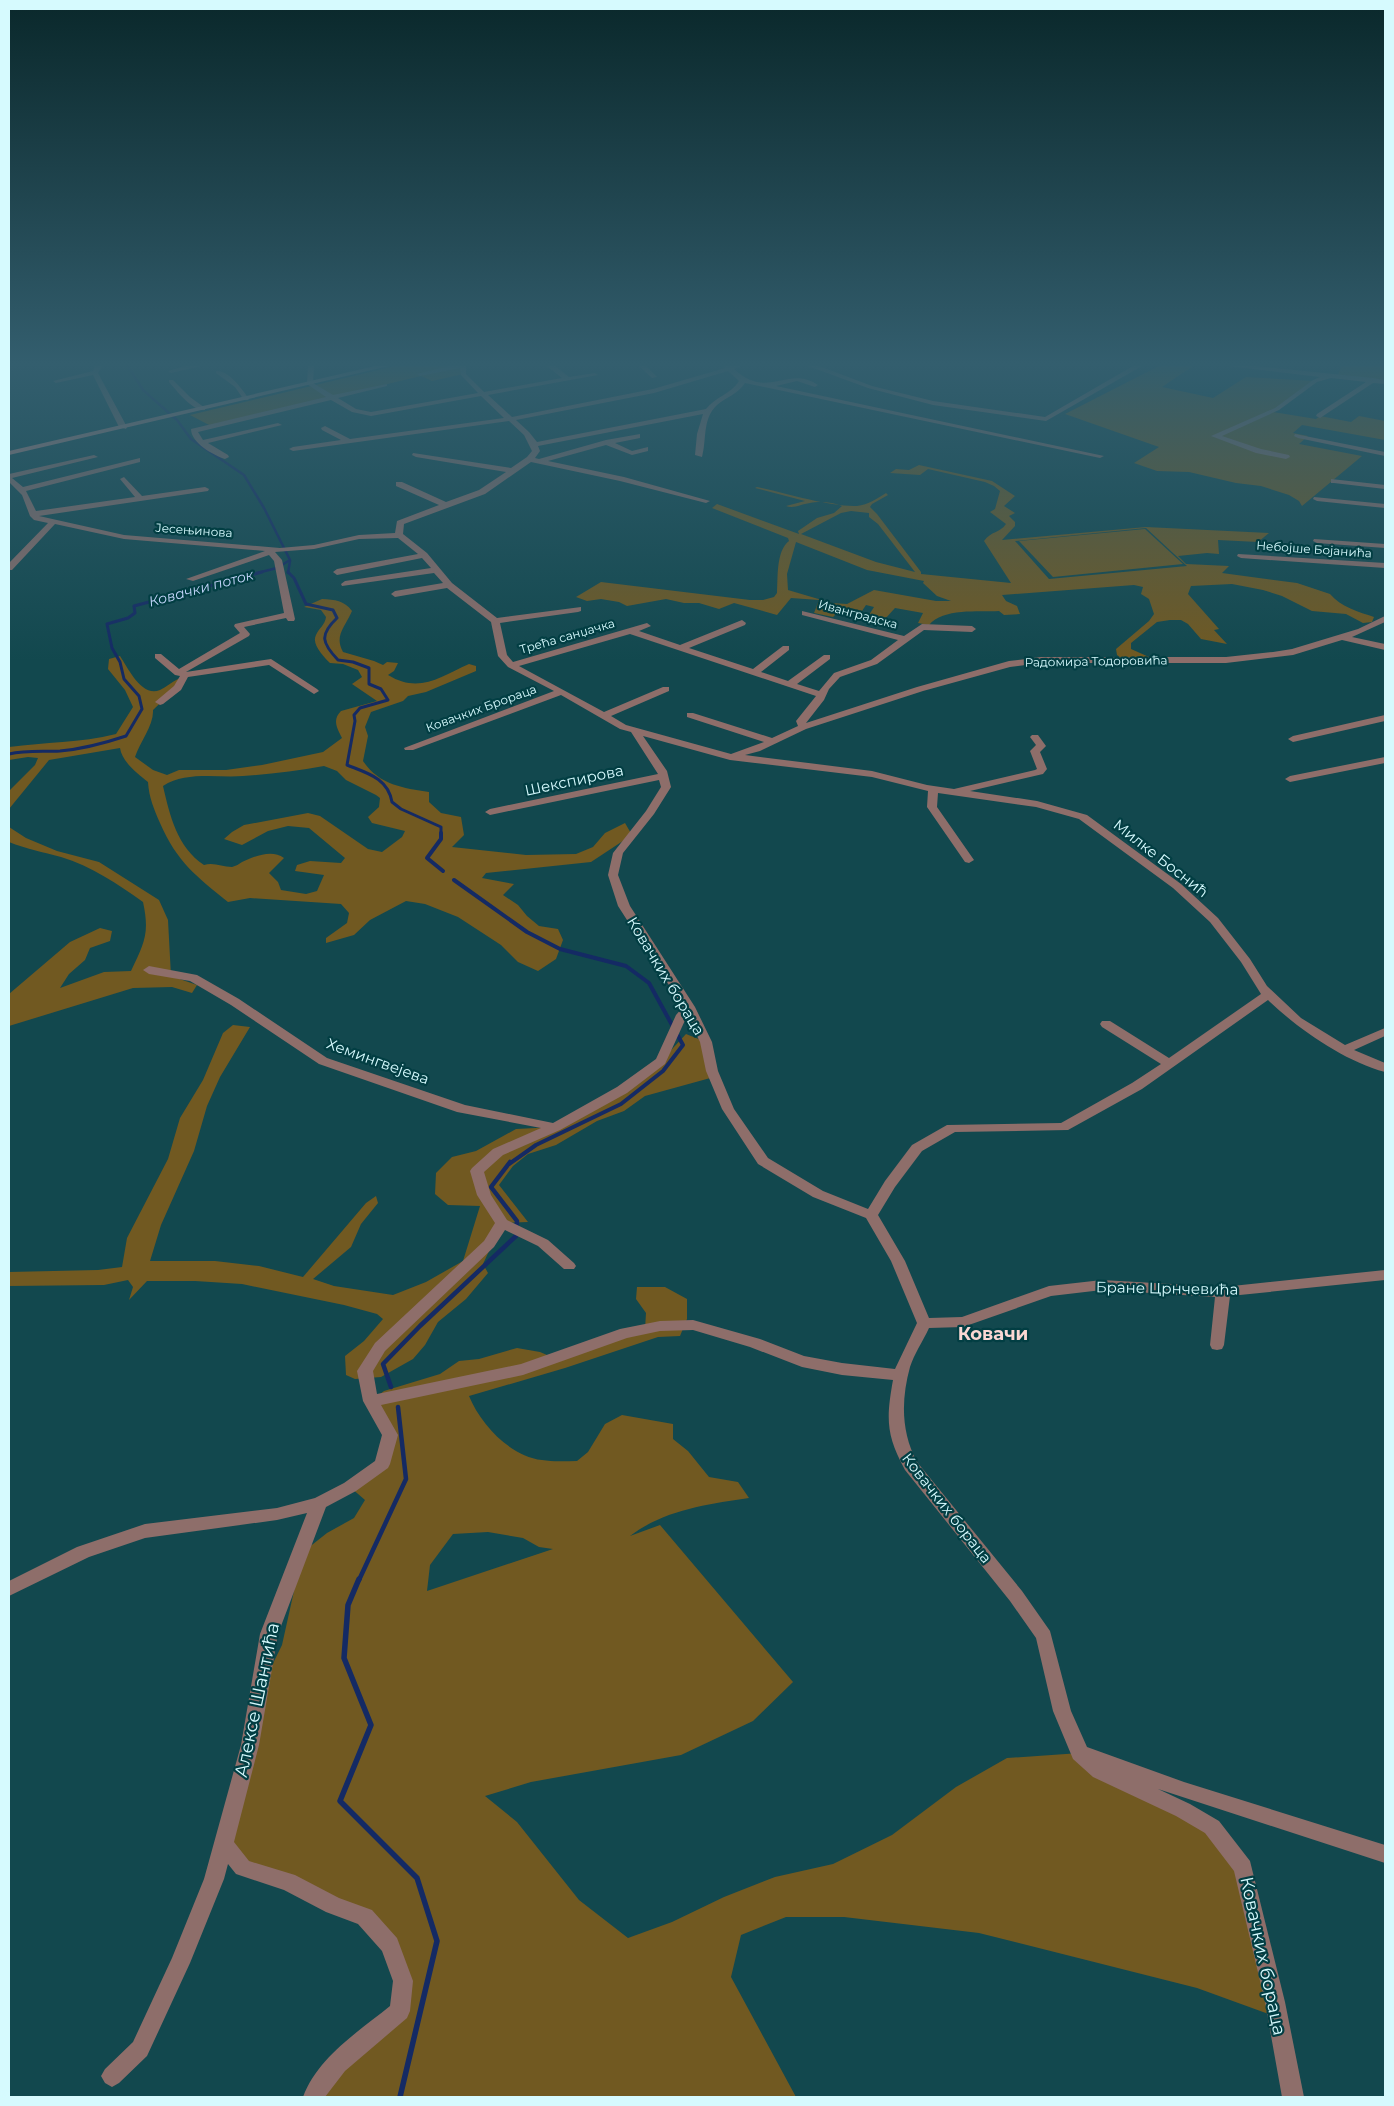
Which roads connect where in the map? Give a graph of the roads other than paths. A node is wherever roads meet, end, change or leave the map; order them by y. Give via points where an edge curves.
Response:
1 (65, 464) edge
2 (120, 464) edge
3 (472, 464) edge
4 (526, 464) edge
5 (555, 464) edge
6 (513, 471) junction
7 (9, 478) edge
8 (124, 479) dead end
9 (1334, 481) dead end
10 (398, 484) dead end
11 (1385, 487) edge
12 (205, 489) dead end
13 (21, 490) junction
14 (140, 498) junction
15 (1317, 499) dead end
16 (706, 501) dead end
17 (446, 505) junction
18 (1385, 506) edge
19 (33, 514) junction
20 (53, 522) junction
21 (400, 535) junction
22 (1317, 541) dead end
23 (1385, 546) edge
24 (273, 550) junction
25 (424, 555) junction
26 (1241, 556) dead end
27 (1385, 566) edge
28 (9, 568) edge
29 (437, 570) junction
30 (337, 572) dead end
31 (190, 579) dead end
32 (345, 584) dead end
33 (449, 585) junction
34 (395, 594) dead end
35 (578, 609) dead end
36 (805, 613) dead end
37 (1385, 618) edge
38 (495, 621) junction
39 (742, 623) dead end
40 (647, 626) dead end
41 (972, 629) dead end
42 (630, 631) junction
43 (1339, 636) junction
44 (905, 640) junction
45 (1385, 647) edge
46 (680, 648) junction
47 (786, 648) dead end
48 (158, 656) dead end
49 (827, 657) dead end
50 (511, 665) junction
51 (754, 673) junction
52 (181, 674) junction
53 (789, 685) junction
54 (666, 689) dead end
55 (314, 691) dead end
56 (562, 691) junction
57 (822, 696) junction
58 (160, 702) dead end
59 (690, 715) dead end
60 (603, 716) junction
61 (1383, 721) edge
62 (803, 727) junction
63 (635, 731) junction
64 (1035, 737) dead end
65 (1293, 739) dead end
66 (772, 741) junction
67 (409, 748) dead end
68 (730, 757) junction
69 (1385, 760) edge
70 (663, 776) junction
71 (1290, 779) dead end
72 (933, 790) junction
73 (950, 792) junction
74 (490, 812) dead end
75 (969, 860) dead end
76 (149, 970) dead end
77 (1268, 995) junction
78 (689, 1007) junction
79 (1106, 1024) dead end
80 (1385, 1032) edge
81 (1344, 1050) junction
82 (1168, 1063) junction
83 (1385, 1068) edge
84 (555, 1127) junction
85 (871, 1215) junction
86 (502, 1223) junction
87 (569, 1266) dead end
88 (1385, 1275) edge
89 (1223, 1292) junction
90 (924, 1323) junction
91 (1217, 1345) dead end
92 (901, 1375) junction
93 (371, 1401) junction
94 (319, 1503) junction
95 (9, 1589) edge
96 (1080, 1753) junction
97 (223, 1844) junction
98 (1385, 1854) edge
99 (112, 2076) dead end
100 (314, 2097) edge
101 (1293, 2097) edge

1 - 7 street
2 - 13 street
3 - 6 street
4 - 6 street
5 - 16 street
6 - 17 street via 482,492
7 - 13 street
8 - 14 street
9 - 11 street
10 - 17 street
12 - 14 street
13 - 19 street via 33,506
14 - 19 street
15 - 18 street
17 - 21 street via 400,523
19 - 20 street, Јесењинова
20 - 24 street, Јесењинова via 124,537
20 - 28 street
21 - 24 street, Јесењинова
21 - 25 street
22 - 23 street
24 - 31 street, Јесењинова
24 - 52 street via 290,617 238,626 246,634
25 - 29 street
25 - 30 street
26 - 27 street, Небојше Бојанића
29 - 32 street
29 - 33 street
33 - 34 street
33 - 38 street
35 - 38 street
36 - 44 street, Иванградска
37 - 43 street, Радомира Тодоровића via 1361,631
38 - 50 street via 503,656
39 - 46 street
40 - 42 street, Трећа санџачка
41 - 44 street, Иванградска via 922,627
42 - 46 street, Трећа санџачка
42 - 50 street, Трећа санџачка
43 - 45 street
43 - 62 street, Радомира Тодоровића via 1293,652 1226,660 1025,661 920,689
44 - 57 street, Иванградска via 874,662 837,675
46 - 51 street, Трећа санџачка
47 - 51 street
48 - 52 street
49 - 53 street
50 - 56 street
51 - 53 street, Трећа санџачка
52 - 55 street via 271,662
52 - 58 street via 178,688
53 - 57 street, Трећа санџачка
54 - 60 street
56 - 60 street
56 - 67 street, Ковачких Брораца
57 - 62 street, Иванградска via 801,722
59 - 66 street
60 - 63 street
61 - 65 street
62 - 66 street, Радомира Тодоровића
63 - 68 street
63 - 70 street
64 - 73 street, Милке Боснић via 1041,743 1035,751 1042,769 1039,772
66 - 68 street, Радомира Тодоровића
68 - 72 street, Милке Боснић via 872,774
69 - 71 street
70 - 74 street, Шекспирова
70 - 78 street, Ковачких бораца via 666,787 618,853 613,875 624,906
72 - 73 street, Милке Боснић
72 - 75 street via 932,807
73 - 77 street, Милке Боснић via 1037,804 1083,817 1177,886 1214,920
76 - 84 street, Хемингвејева via 193,978 323,1061 462,1109
77 - 81 street, Милке Боснић via 1297,1021
77 - 82 street
78 - 84 street via 682,1015 661,1061 622,1090
78 - 85 street, Ковачких бораца via 706,1042 712,1071 728,1109 763,1161 818,1194
79 - 82 street
80 - 81 street
81 - 83 street, Милке Боснић
82 - 85 street via 1137,1086 1063,1127 952,1128 917,1148
84 - 86 street via 498,1152 477,1171 484,1195
85 - 90 street via 898,1261
86 - 87 street via 543,1243
86 - 93 street via 489,1244 380,1347 365,1371
88 - 89 street, Бране Црнчевића
89 - 90 street, Бране Црнчевића via 1102,1285 1049,1291 963,1322
89 - 91 street
90 - 92 street, Ковачких бораца
92 - 93 street via 802,1361 693,1325 660,1326 625,1333 523,1369
92 - 96 street, Ковачких бораца via 896,1405 900,1448 1044,1636 1062,1712
93 - 94 street via 390,1434 382,1464 350,1487
94 - 95 street via 277,1514 145,1531 84,1552
94 - 97 street, Алексе Шантића via 269,1634 250,1745
96 - 98 street via 1175,1788
96 - 101 street, Ковачких бораца via 1100,1771 1212,1827 1244,1867
97 - 99 street, Алексе Шантића via 214,1879 140,2049
97 - 100 street via 243,1868 288,1882 364,1917 390,1945 403,1981 400,2011 334,2067 316,2088

